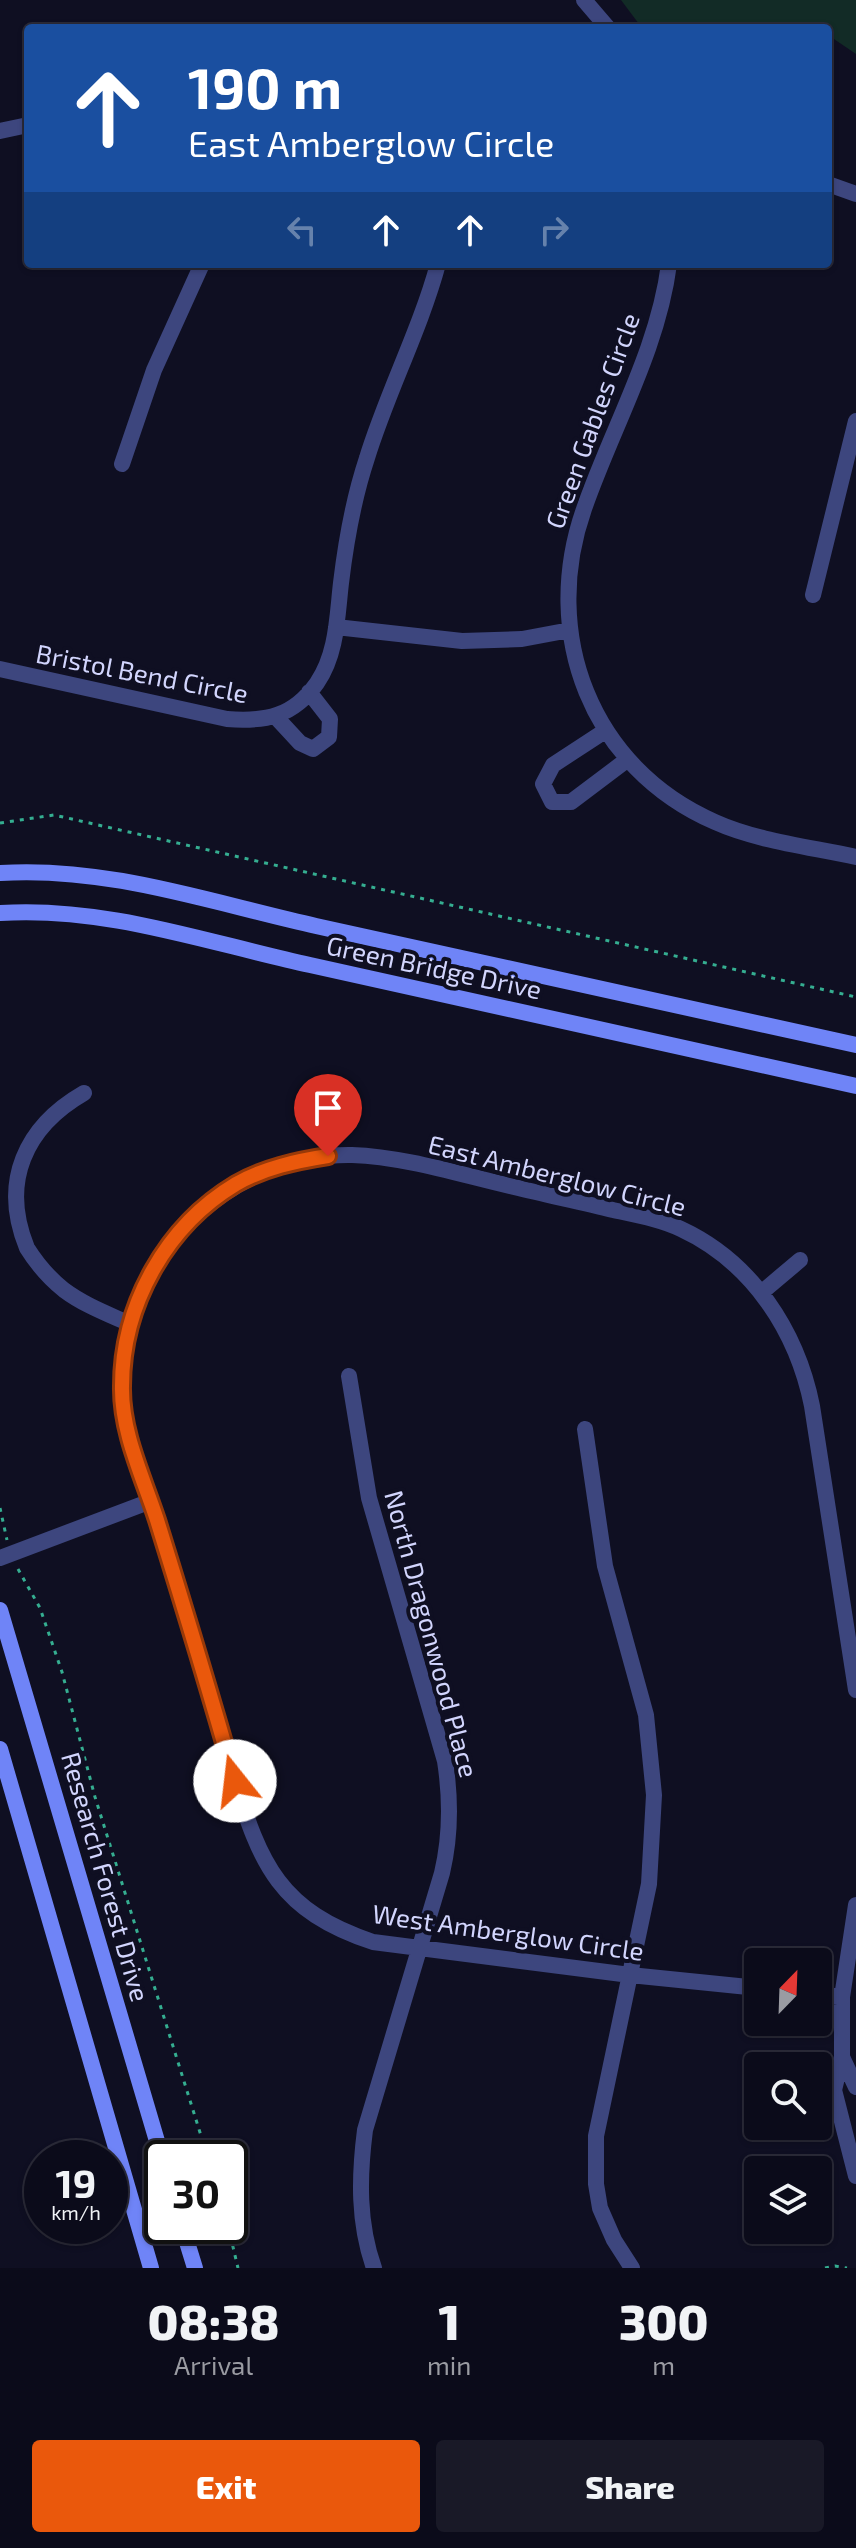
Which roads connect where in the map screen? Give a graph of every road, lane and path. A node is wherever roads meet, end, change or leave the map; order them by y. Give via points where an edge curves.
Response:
1 (584, 0) edge
2 (605, 24) edge
3 (24, 126) edge
4 (0, 131) edge
5 (832, 185) edge
6 (856, 194) edge
7 (200, 268) edge
8 (437, 268) edge
9 (668, 268) edge
10 (856, 421) edge
11 (122, 464) dead end
12 (813, 595) dead end
13 (336, 627) junction
14 (570, 630) junction
15 (0, 669) edge
16 (309, 692) junction
17 (275, 716) junction
18 (605, 731) junction
19 (628, 759) junction
20 (0, 823) edge
21 (856, 857) edge
22 (0, 873) edge
23 (0, 913) edge
24 (856, 997) edge
25 (856, 1045) edge
26 (856, 1086) edge
27 (84, 1093) dead end
28 (800, 1260) dead end
29 (761, 1293) junction
30 (130, 1324) junction
31 (349, 1376) dead end
32 (585, 1429) dead end
33 (151, 1501) junction
34 (0, 1508) edge
35 (5, 1556) edge
36 (0, 1610) edge
37 (856, 1690) edge
38 (0, 1749) edge
39 (856, 1905) edge
40 (419, 1949) junction
41 (630, 1975) junction
42 (744, 1987) edge
43 (832, 1996) edge
44 (842, 1997) junction
45 (842, 2057) junction
46 (856, 2087) edge
47 (157, 2140) edge
48 (202, 2140) edge
49 (856, 2176) edge
50 (188, 2244) edge
51 (232, 2244) edge
52 (151, 2268) edge
53 (195, 2268) edge
54 (238, 2268) edge
55 (374, 2268) edge
56 (632, 2268) edge
57 (825, 2268) edge
58 (847, 2268) edge

1 - 2 street
3 - 4 street
5 - 6 street
7 - 11 street via 154,370
8 - 13 street, Bristol Bend Circle via 355,498
9 - 14 street, Green Gables Circle via 653,335 572,547
10 - 12 street
13 - 14 street via 462,641 522,639
13 - 16 street, Bristol Bend Circle via 327,665
14 - 18 street, Green Gables Circle via 584,690
15 - 17 street, Bristol Bend Circle via 227,719
16 - 17 street, Bristol Bend Circle
16 - 17 street, Bristol Bend Circle via 330,719 329,737 313,749
18 - 19 street, Green Gables Circle
18 - 19 street via 553,765 543,784 552,802 571,802
19 - 21 street, Green Gables Circle via 666,794 717,823
20 - 24 path via 54,815
22 - 25 main road, Green Bridge Drive via 57,873 137,883
23 - 26 main road, Green Bridge Drive via 55,913 130,923
27 - 30 street via 62,1105 22,1145 11,1170 9,1213 40,1268 88,1305
28 - 29 street
29 - 30 street, East Amberglow Circle via 710,1246 652,1219 398,1161 328,1156 259,1173 199,1212 154,1267
29 - 37 street, East Amberglow Circle via 782,1321 807,1382
30 - 33 street, West Amberglow Circle via 122,1366 124,1411
31 - 40 street, North Dragonwood Place via 369,1498 445,1761 450,1799 446,1855
32 - 41 street via 605,1566 646,1715 653,1781 649,1884
33 - 35 street
33 - 40 street, West Amberglow Circle via 251,1835 269,1869 298,1903 332,1926 373,1942
34 - 35 path
35 - 48 path via 40,1608
36 - 47 main road, Research Forest Drive
38 - 52 main road
39 - 44 street
40 - 41 street, West Amberglow Circle
40 - 55 street, North Dragonwood Place via 365,2130 361,2204
41 - 42 street, West Amberglow Circle
41 - 56 street via 595,2159 600,2208
43 - 44 street
44 - 45 street
45 - 46 street
45 - 49 street via 834,2090
50 - 53 main road
51 - 54 path
57 - 58 path

